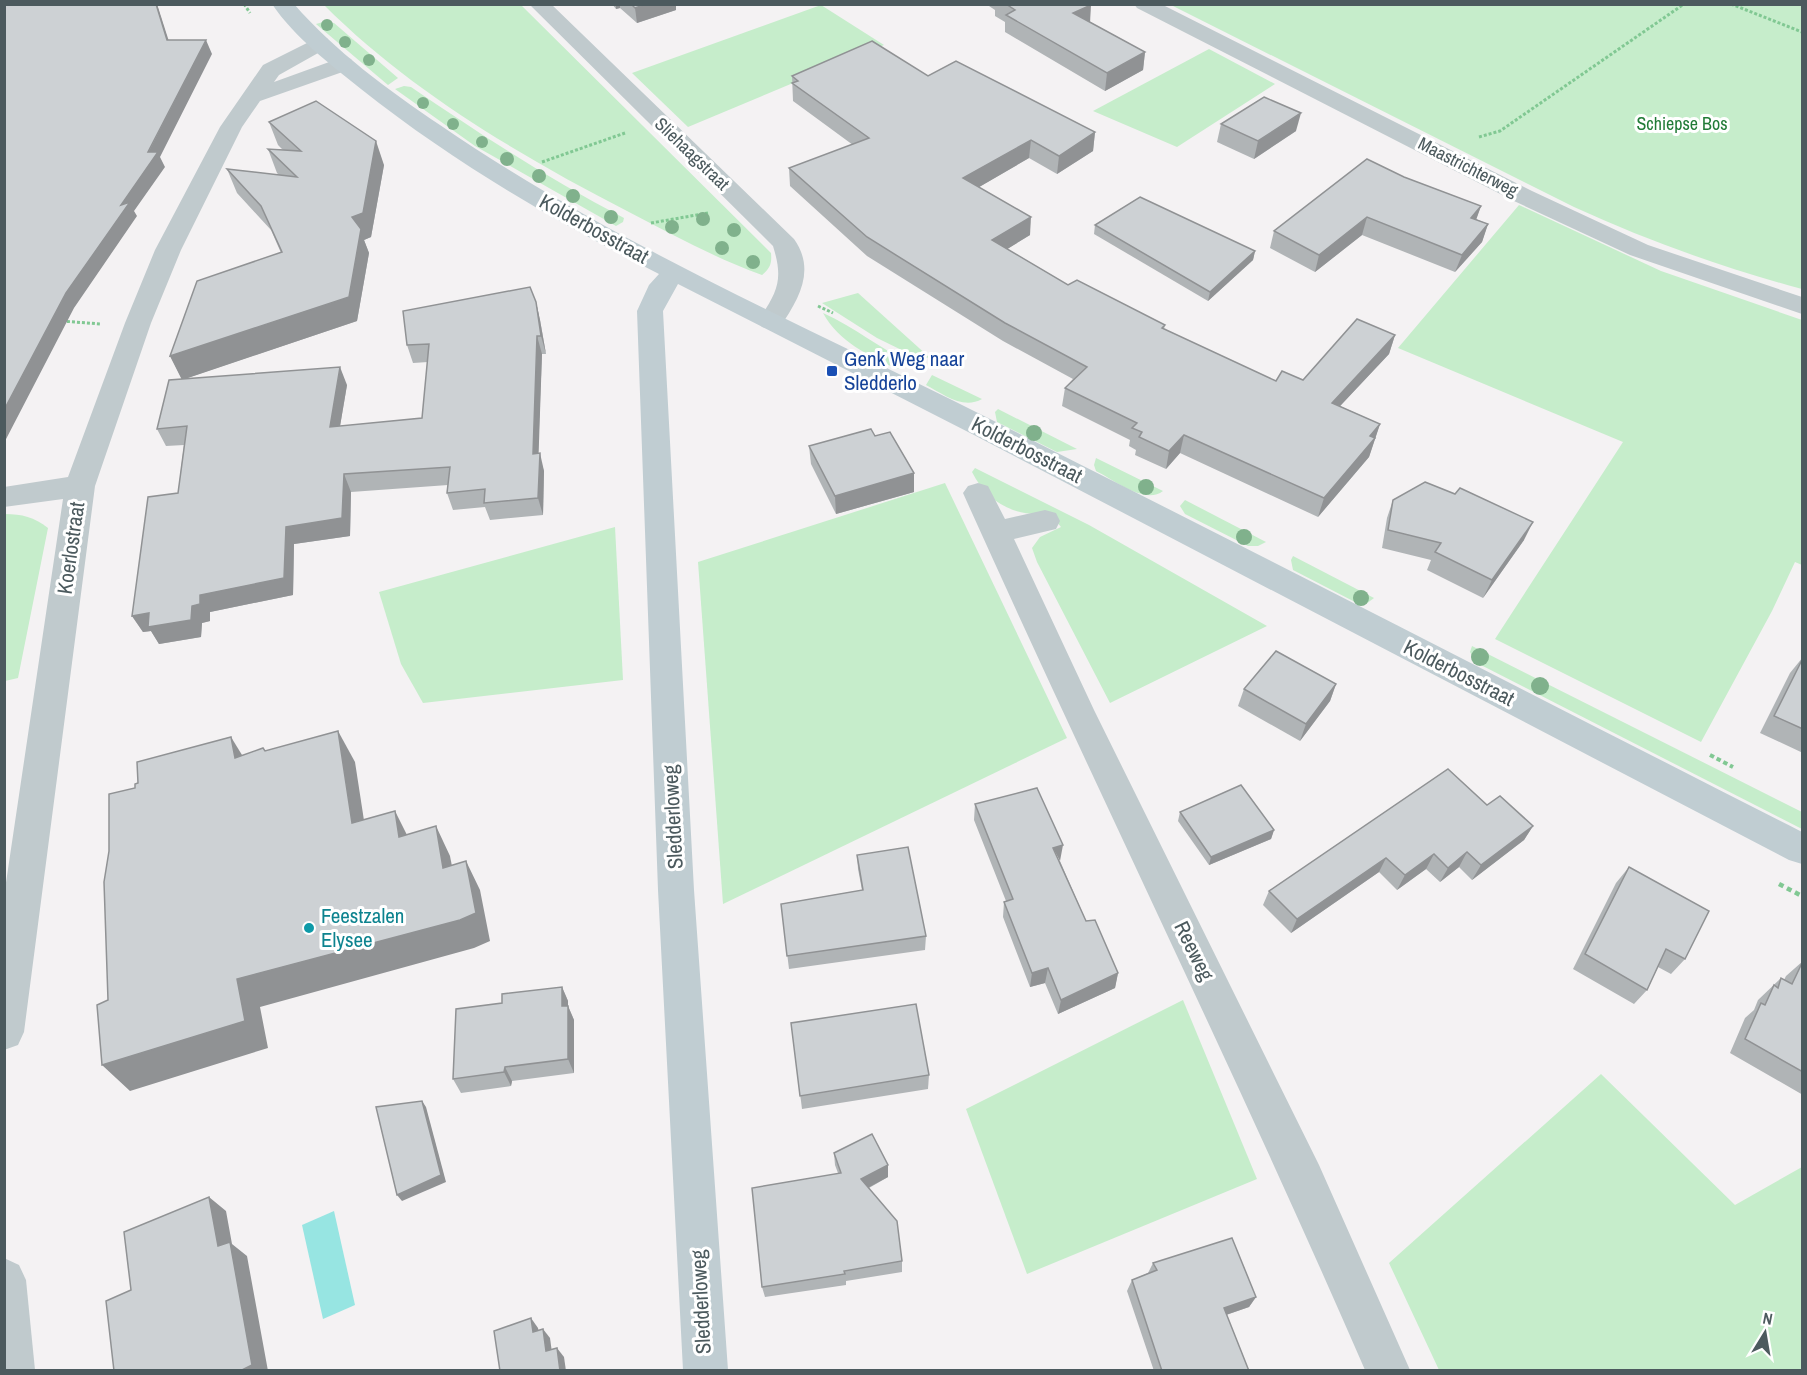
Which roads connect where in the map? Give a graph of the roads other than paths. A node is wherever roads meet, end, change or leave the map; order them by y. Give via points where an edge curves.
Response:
1 (282, 4) edge
2 (539, 4) edge
3 (1144, 4) edge
4 (319, 43) junction
5 (343, 64) junction
6 (251, 97) junction
7 (676, 272) junction
8 (1803, 306) edge
9 (771, 321) junction
10 (80, 486) junction
11 (978, 493) dead end
12 (4, 497) edge
13 (1045, 521) dead end
14 (997, 532) junction
15 (1803, 849) edge
16 (4, 1032) edge
17 (4, 1280) edge
18 (13, 1371) edge
19 (705, 1371) edge
20 (1388, 1371) edge

1 - 4 main road, Kolderbosstraat
2 - 9 street, Sliehaagstraat via 785,244 793,267 790,293
3 - 8 street, Maastrichterweg via 1523,196 1639,250
4 - 5 main road, Kolderbosstraat
4 - 6 street, Koerlostraat via 271,70
5 - 6 street
5 - 7 main road, Kolderbosstraat via 497,175 605,237
6 - 10 street, Koerlostraat via 231,127 168,250
7 - 9 main road, Kolderbosstraat
7 - 19 main road, Sledderloweg via 662,285 650,311 677,902
9 - 15 main road, Kolderbosstraat
10 - 12 street
10 - 16 street, Koerlostraat
11 - 14 street, Reeweg
13 - 14 street
14 - 20 street, Reeweg via 1082,720 1304,1180
17 - 18 street

